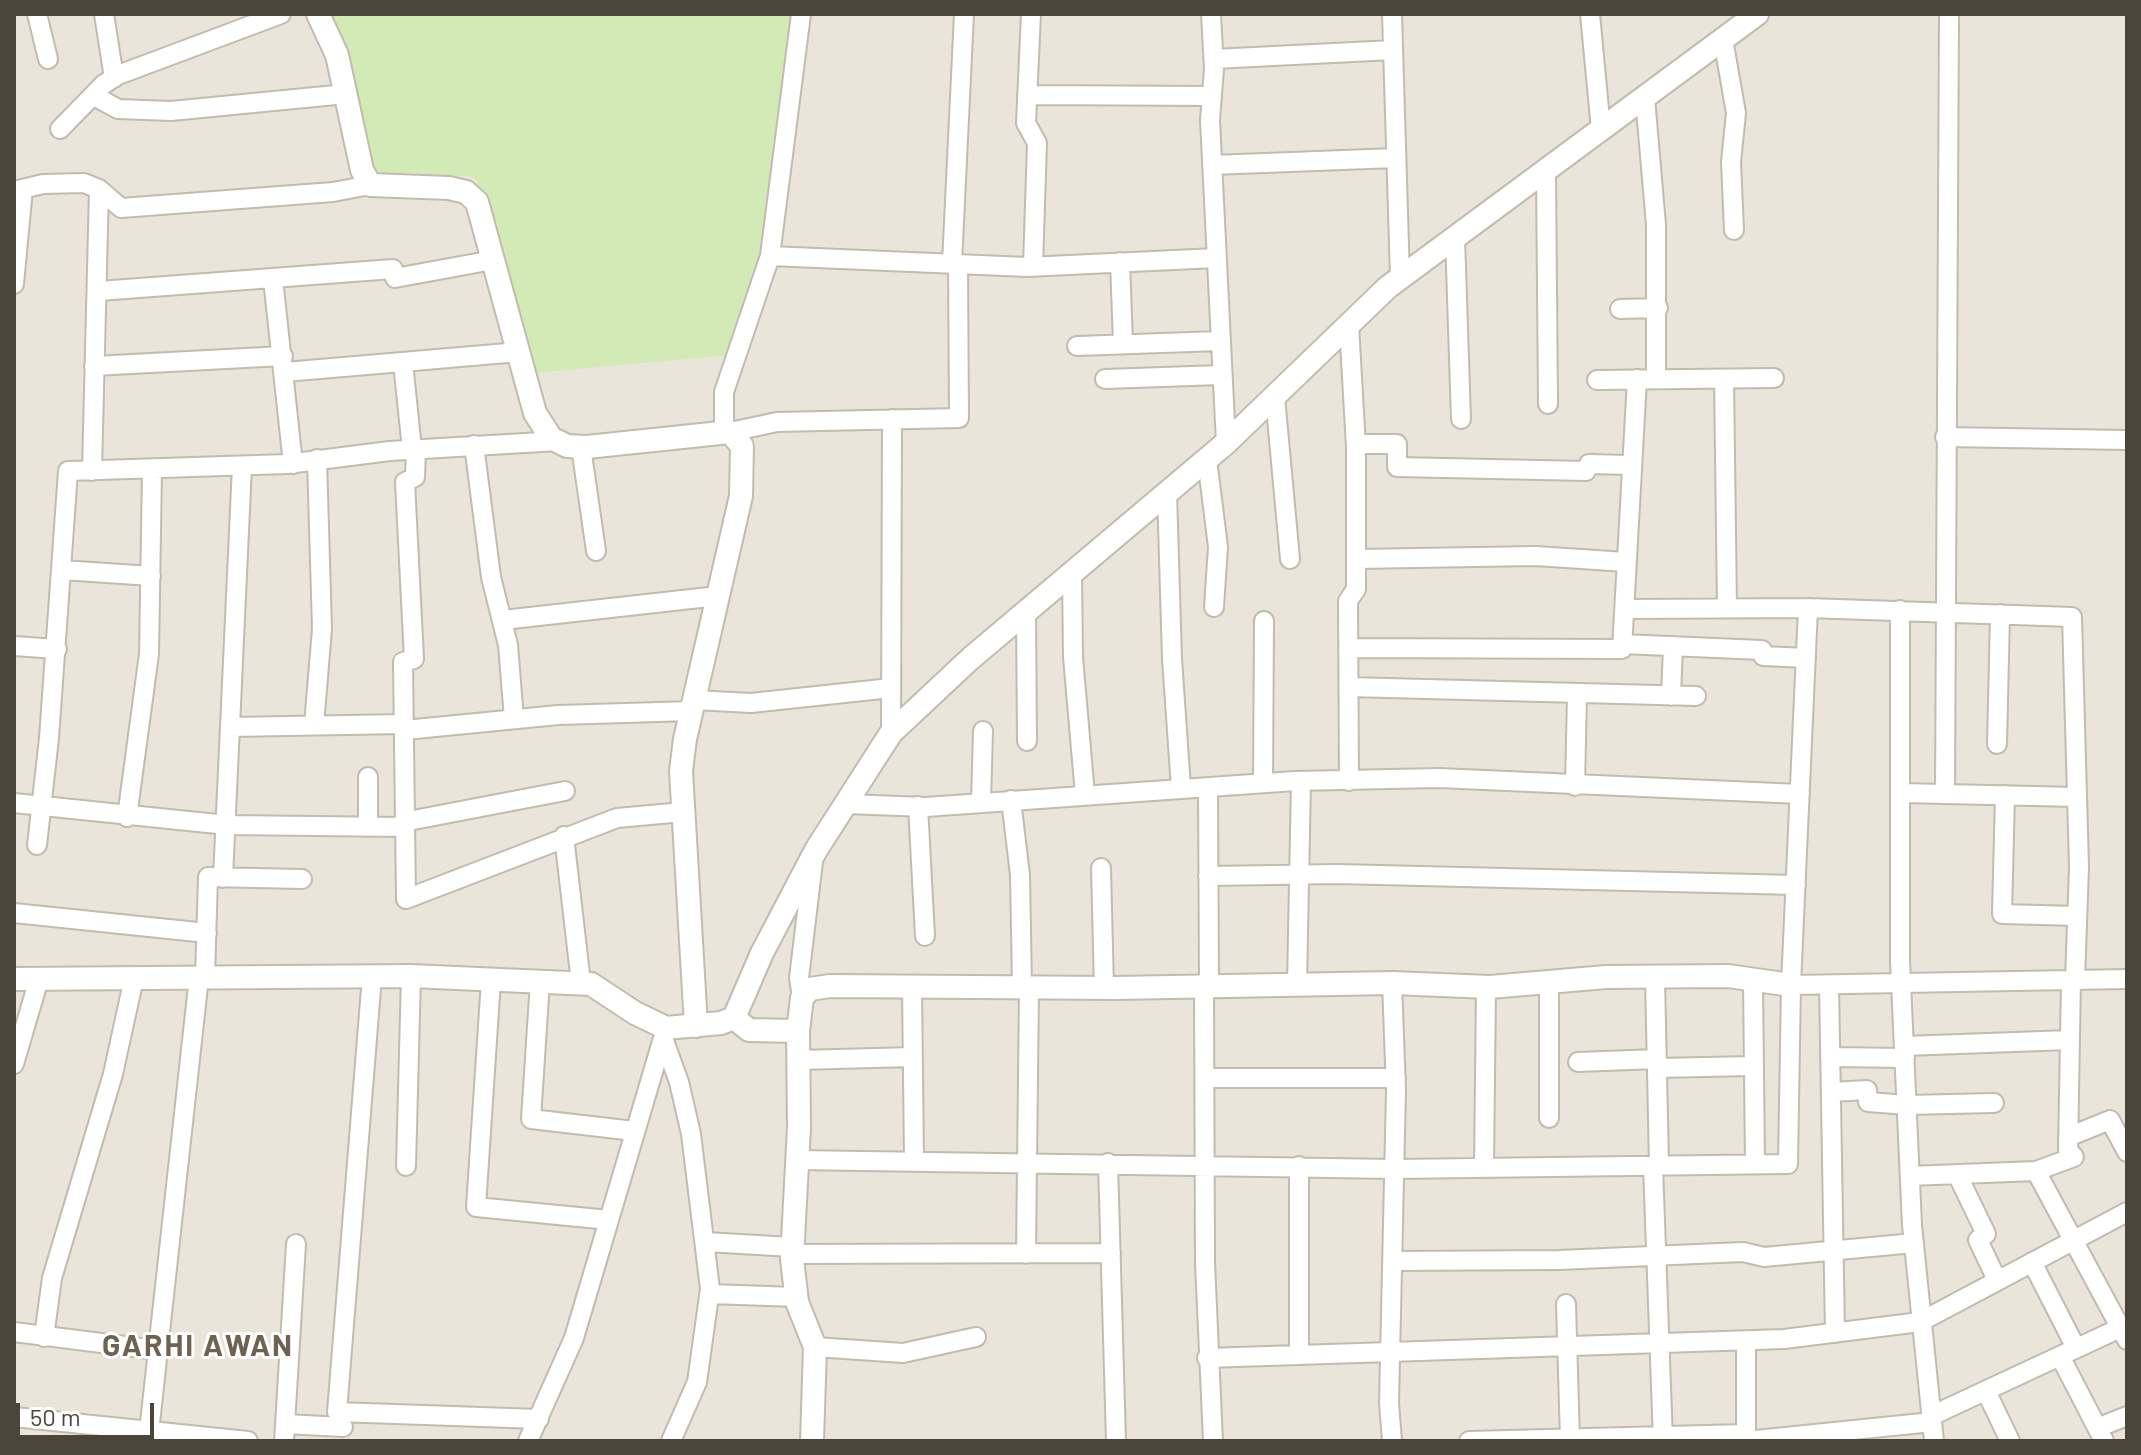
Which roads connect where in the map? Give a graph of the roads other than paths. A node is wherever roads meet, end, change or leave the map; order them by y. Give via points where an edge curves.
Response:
1 (37, 14) edge
2 (104, 14) edge
3 (281, 14) edge
4 (318, 14) edge
5 (801, 14) edge
6 (964, 14) edge
7 (1031, 14) edge
8 (1211, 14) edge
9 (1392, 14) edge
10 (1590, 14) edge
11 (1757, 14) edge
12 (1949, 14) edge
13 (1723, 39) junction
14 (1393, 50) junction
15 (48, 59) dead end
16 (1214, 59) junction
17 (114, 78) junction
18 (346, 94) junction
19 (1027, 95) junction
20 (94, 96) junction
21 (1212, 96) junction
22 (1645, 98) junction
23 (60, 129) dead end
24 (1601, 130) junction
25 (1395, 158) junction
26 (1212, 165) junction
27 (1546, 171) junction
28 (370, 185) junction
29 (99, 189) junction
30 (19, 190) edge
31 (1734, 230) dead end
32 (1455, 237) junction
33 (770, 256) junction
34 (1216, 258) junction
35 (493, 260) junction
36 (1120, 262) junction
37 (955, 264) junction
38 (1033, 266) junction
39 (1400, 278) junction
40 (273, 279) junction
41 (14, 284) edge
42 (99, 291) junction
43 (1658, 308) junction
44 (1620, 309) dead end
45 (1349, 325) junction
46 (1219, 341) junction
47 (1123, 344) junction
48 (1077, 346) dead end
49 (519, 352) junction
50 (403, 363) junction
51 (284, 364) junction
52 (94, 366) junction
53 (1220, 375) junction
54 (1774, 378) dead end
55 (1105, 379) dead end
56 (1646, 379) junction
57 (1724, 379) junction
58 (1597, 380) dead end
59 (1275, 397) junction
60 (1548, 404) dead end
61 (892, 419) junction
62 (1461, 419) dead end
63 (727, 432) junction
64 (1945, 437) junction
65 (2127, 440) edge
66 (558, 441) junction
67 (1226, 443) junction
68 (1356, 444) junction
69 (474, 445) junction
70 (581, 447) junction
71 (414, 449) junction
72 (317, 459) junction
73 (1207, 459) junction
74 (293, 464) junction
75 (1630, 465) junction
76 (242, 466) junction
77 (152, 470) junction
78 (92, 471) junction
79 (1167, 492) junction
80 (596, 551) dead end
81 (1290, 559) dead end
82 (1356, 559) junction
83 (1626, 562) junction
84 (62, 570) junction
85 (1072, 572) junction
86 (151, 576) junction
87 (718, 596) junction
88 (1214, 607) dead end
89 (1727, 608) junction
90 (1808, 608) junction
91 (1626, 609) junction
92 (1900, 610) junction
93 (1026, 611) junction
94 (1943, 612) junction
95 (2000, 614) junction
96 (503, 620) junction
97 (1264, 621) dead end
98 (1622, 644) junction
99 (14, 646) edge
100 (1673, 646) junction
101 (1348, 648) junction
102 (57, 649) junction
103 (1806, 658) junction
104 (1349, 687) junction
105 (891, 688) junction
106 (1577, 695) junction
107 (1671, 696) junction
108 (1696, 696) dead end
109 (693, 706) junction
110 (514, 719) junction
111 (314, 725) junction
112 (231, 727) junction
113 (404, 727) junction
114 (983, 731) dead end
115 (891, 733) junction
116 (1027, 741) dead end
117 (1997, 744) dead end
118 (368, 777) dead end
119 (1301, 781) junction
120 (1349, 781) junction
121 (1263, 783) junction
122 (1575, 786) junction
123 (1208, 787) junction
124 (1181, 788) junction
125 (565, 791) dead end
126 (1901, 793) junction
127 (1800, 794) junction
128 (1945, 794) junction
129 (1085, 795) junction
130 (2005, 795) junction
131 (2077, 797) junction
132 (1011, 800) junction
133 (981, 802) junction
134 (14, 803) edge
135 (845, 804) junction
136 (41, 805) junction
137 (918, 806) junction
138 (683, 812) junction
139 (127, 817) junction
140 (403, 824) junction
141 (227, 825) junction
142 (368, 827) junction
143 (564, 836) junction
144 (37, 845) dead end
145 (814, 854) junction
146 (1101, 868) dead end
147 (1299, 875) junction
148 (1208, 876) junction
149 (223, 878) junction
150 (302, 879) dead end
151 (1796, 885) junction
152 (14, 913) edge
153 (2077, 916) junction
154 (207, 933) junction
155 (925, 936) dead end
156 (372, 976) junction
157 (411, 976) junction
158 (202, 977) junction
159 (1655, 977) junction
160 (134, 978) junction
161 (14, 979) edge
162 (39, 979) junction
163 (2127, 979) edge
164 (491, 980) junction
165 (1753, 980) junction
166 (2073, 980) junction
167 (540, 981) junction
168 (1549, 982) junction
169 (581, 983) junction
170 (1392, 983) junction
171 (1297, 985) junction
172 (1791, 985) junction
173 (1829, 985) junction
174 (1903, 985) junction
175 (1206, 986) junction
176 (912, 987) junction
177 (1026, 987) junction
178 (1486, 987) junction
179 (1104, 988) junction
180 (802, 998) junction
181 (734, 1018) junction
182 (696, 1026) junction
183 (798, 1031) junction
184 (664, 1033) junction
185 (2069, 1040) junction
186 (1905, 1052) junction
187 (913, 1057) junction
188 (1830, 1057) junction
189 (798, 1060) junction
190 (1578, 1062) dead end
191 (14, 1064) edge
192 (1657, 1064) junction
193 (1753, 1066) junction
194 (1205, 1078) junction
195 (1396, 1078) junction
196 (1831, 1092) junction
197 (1994, 1103) dead end
198 (1907, 1105) junction
199 (1549, 1118) dead end
200 (634, 1131) junction
201 (2068, 1137) junction
202 (2127, 1152) edge
203 (797, 1160) junction
204 (914, 1161) junction
205 (1026, 1162) junction
206 (1108, 1163) junction
207 (1206, 1164) junction
208 (1755, 1164) junction
209 (406, 1166) dead end
210 (1299, 1166) junction
211 (1656, 1166) junction
212 (1484, 1168) junction
213 (1395, 1169) junction
214 (2036, 1171) junction
215 (1957, 1174) junction
216 (1910, 1176) junction
217 (2127, 1212) edge
218 (609, 1220) junction
219 (2073, 1240) junction
220 (706, 1242) junction
221 (1914, 1243) junction
222 (296, 1244) dead end
223 (792, 1250) junction
224 (1833, 1250) junction
225 (1111, 1253) junction
226 (1026, 1254) junction
227 (1656, 1257) junction
228 (1393, 1261) junction
229 (2032, 1262) junction
230 (1997, 1280) junction
231 (710, 1294) junction
232 (796, 1297) junction
233 (1566, 1304) dead end
234 (1920, 1322) junction
235 (14, 1332) edge
236 (1835, 1333) junction
237 (2125, 1335) edge
238 (44, 1337) junction
239 (976, 1337) dead end
240 (1746, 1341) junction
241 (1658, 1344) junction
242 (815, 1347) junction
243 (1567, 1348) junction
244 (1391, 1349) junction
245 (157, 1350) junction
246 (1299, 1352) junction
247 (2068, 1352) junction
248 (1207, 1358) junction
249 (1986, 1391) junction
250 (2127, 1416) edge
251 (14, 1417) edge
252 (539, 1419) junction
253 (343, 1427) edge
254 (1932, 1427) edge
255 (284, 1432) edge
256 (1745, 1434) junction
257 (2100, 1434) edge
258 (149, 1436) edge
259 (1570, 1440) edge
260 (1663, 1440) edge
261 (248, 1441) edge
262 (528, 1441) edge
263 (671, 1441) edge
264 (812, 1441) edge
265 (1116, 1441) edge
266 (1213, 1441) edge
267 (1392, 1441) edge
268 (1469, 1441) edge
269 (2010, 1441) edge

1 - 15 street
2 - 17 street
3 - 17 street
4 - 18 street via 337,55
5 - 33 street
6 - 37 street
7 - 19 street
8 - 16 street
9 - 14 street
10 - 24 street
11 - 13 street
12 - 64 street
13 - 22 street
13 - 31 street via 1736,113 1731,162
14 - 16 street
14 - 25 street
16 - 21 street
17 - 20 street
18 - 20 street via 171,111 118,109
18 - 28 street
19 - 21 street
19 - 38 street via 1026,123 1037,143
20 - 23 street
21 - 26 street
22 - 24 street
22 - 43 street
24 - 27 street
25 - 26 street
25 - 39 street
26 - 34 street
27 - 32 street
27 - 60 street
28 - 29 street via 121,208
28 - 35 street via 466,192 477,202
29 - 30 street via 84,183
29 - 42 street
30 - 41 street
32 - 39 street
32 - 62 street
33 - 37 street
33 - 63 street via 724,392
34 - 36 street
34 - 46 street
35 - 40 street via 395,278 393,269
35 - 49 street
36 - 38 street
36 - 47 street
37 - 38 street
37 - 61 street via 959,418
39 - 45 street
40 - 42 street
40 - 51 street
42 - 52 street
43 - 44 street
43 - 56 street
45 - 59 street
45 - 68 street
46 - 47 street
46 - 53 street
47 - 48 street
49 - 50 street
49 - 66 street via 535,413
50 - 51 street
50 - 71 street
51 - 52 street
51 - 74 street
52 - 78 street
53 - 55 street
53 - 67 street
54 - 57 street
56 - 57 street
56 - 58 street
56 - 75 street
57 - 89 street
59 - 67 street
59 - 81 street
61 - 63 street via 777,422
61 - 105 street
63 - 70 street
63 - 87 street via 742,446 741,496
64 - 65 street
64 - 94 street
66 - 69 street
66 - 70 street
67 - 73 street
68 - 75 street via 1397,444 1397,467 1586,471 1589,464
68 - 82 street
69 - 71 street
69 - 96 street via 491,577
70 - 80 street
71 - 72 street
71 - 113 street via 415,477 405,482 414,659 403,662
72 - 74 street
72 - 111 street via 322,629
73 - 79 street
73 - 88 street via 1218,547
74 - 76 street
75 - 83 street
76 - 77 street
76 - 112 street
77 - 78 street
77 - 86 street
78 - 84 street via 68,471
79 - 85 street
79 - 124 street
82 - 83 street via 1522,556
82 - 101 street via 1356,589 1348,601
83 - 91 street
84 - 86 street
84 - 102 street
85 - 93 street
85 - 129 street
86 - 139 street via 149,654
87 - 96 street
87 - 109 street
89 - 90 street
89 - 91 street
90 - 92 street
90 - 103 street
91 - 98 street
92 - 94 street
92 - 126 street
93 - 115 street
93 - 116 street
94 - 95 street
94 - 128 street
95 - 117 street
95 - 131 street via 2072,617
96 - 110 street
97 - 121 street
98 - 100 street
98 - 101 street via 1622,649
99 - 102 street
100 - 103 street via 1762,650 1763,656
100 - 107 street
101 - 104 street
102 - 136 street
103 - 127 street
104 - 106 street
104 - 120 street
105 - 109 street
105 - 115 street
106 - 107 street
106 - 122 street
107 - 108 street
109 - 110 street
109 - 138 street via 681,771
110 - 113 street
111 - 112 street
111 - 113 street
112 - 141 street
113 - 140 street
114 - 133 street
115 - 135 street
118 - 142 street
119 - 120 street
119 - 121 street
119 - 147 street
120 - 122 street via 1439,778
121 - 123 street
122 - 127 street
123 - 124 street
123 - 148 street
124 - 129 street
125 - 140 street
126 - 128 street
126 - 174 street
127 - 151 street
128 - 130 street
129 - 132 street
130 - 131 street
130 - 153 street via 2002,914
131 - 153 street
132 - 133 street
132 - 177 street
133 - 137 street
134 - 136 street
135 - 137 street
135 - 145 street
136 - 139 street
136 - 144 street
137 - 155 street
138 - 143 street via 617,818
138 - 182 street
139 - 141 street
140 - 142 street
140 - 143 street via 406,899
141 - 142 street
141 - 149 street
143 - 169 street
145 - 180 street via 799,978
145 - 181 street
146 - 179 street
147 - 148 street
147 - 151 street
147 - 171 street
148 - 175 street
149 - 150 street
149 - 154 street via 208,877
151 - 172 street
152 - 154 street
153 - 166 street
154 - 158 street
156 - 157 street
156 - 158 street
156 - 253 street via 343,1317 337,1412
157 - 164 street
157 - 209 street
158 - 160 street
158 - 245 street
159 - 165 street
159 - 168 street
159 - 192 street
160 - 162 street
160 - 238 street via 113,1074 52,1278
161 - 162 street
162 - 191 street
163 - 166 street
164 - 167 street
164 - 218 street via 476,1207
165 - 172 street
165 - 193 street
166 - 174 street
166 - 185 street
167 - 169 street
167 - 200 street via 531,1119
168 - 178 street
168 - 199 street
169 - 184 street via 591,984
170 - 171 street
170 - 178 street
170 - 195 street
171 - 175 street
172 - 173 street
172 - 208 street via 1788,1164
173 - 174 street
173 - 188 street
174 - 186 street
175 - 179 street
175 - 194 street
176 - 177 street
176 - 180 street via 818,987
176 - 187 street
177 - 179 street
177 - 205 street
178 - 212 street
180 - 183 street
181 - 182 street
181 - 183 street via 749,1030
182 - 184 street
183 - 189 street
184 - 200 street
184 - 220 street via 691,1134
185 - 186 street
185 - 201 street
186 - 188 street
186 - 198 street
187 - 189 street
187 - 204 street
188 - 196 street
189 - 203 street
190 - 192 street
192 - 193 street
192 - 211 street
193 - 208 street
194 - 195 street
194 - 207 street
195 - 213 street
196 - 198 street via 1867,1090 1868,1102
196 - 224 street
197 - 198 street
198 - 216 street
200 - 218 street
201 - 202 street via 2110,1120
201 - 214 street via 2074,1157
203 - 204 street
203 - 223 street
204 - 205 street
205 - 206 street
205 - 226 street
206 - 207 street
206 - 225 street
207 - 210 street
207 - 248 street
208 - 211 street
210 - 213 street
210 - 246 street
211 - 212 street
211 - 227 street
212 - 213 street
213 - 228 street
214 - 215 street
214 - 219 street
215 - 216 street
215 - 230 street via 1986,1234 1978,1240
216 - 221 street
217 - 219 street
218 - 252 street via 574,1338
219 - 229 street
219 - 237 street
220 - 223 street
220 - 231 street
221 - 224 street
221 - 234 street
222 - 255 street
223 - 226 street
223 - 232 street
224 - 227 street via 1764,1257 1743,1252
224 - 236 street
225 - 226 street
225 - 265 street
227 - 228 street
227 - 241 street
228 - 244 street
229 - 230 street
229 - 247 street
230 - 234 street
231 - 232 street
231 - 263 street via 697,1382
232 - 242 street
233 - 243 street
234 - 236 street
234 - 254 street
235 - 238 street
236 - 240 street
237 - 247 street
238 - 245 street
239 - 242 street via 903,1353
240 - 241 street
240 - 256 street
241 - 243 street
241 - 260 street
242 - 264 street
243 - 244 street
243 - 259 street
244 - 246 street
244 - 267 street
245 - 258 street
246 - 248 street
247 - 249 street
247 - 257 street
248 - 266 street
249 - 254 street
249 - 269 street
250 - 257 street
251 - 258 street
252 - 253 street
252 - 262 street
253 - 255 street
254 - 256 street via 1746,1441
256 - 260 street
258 - 261 street
259 - 260 street
259 - 268 street

